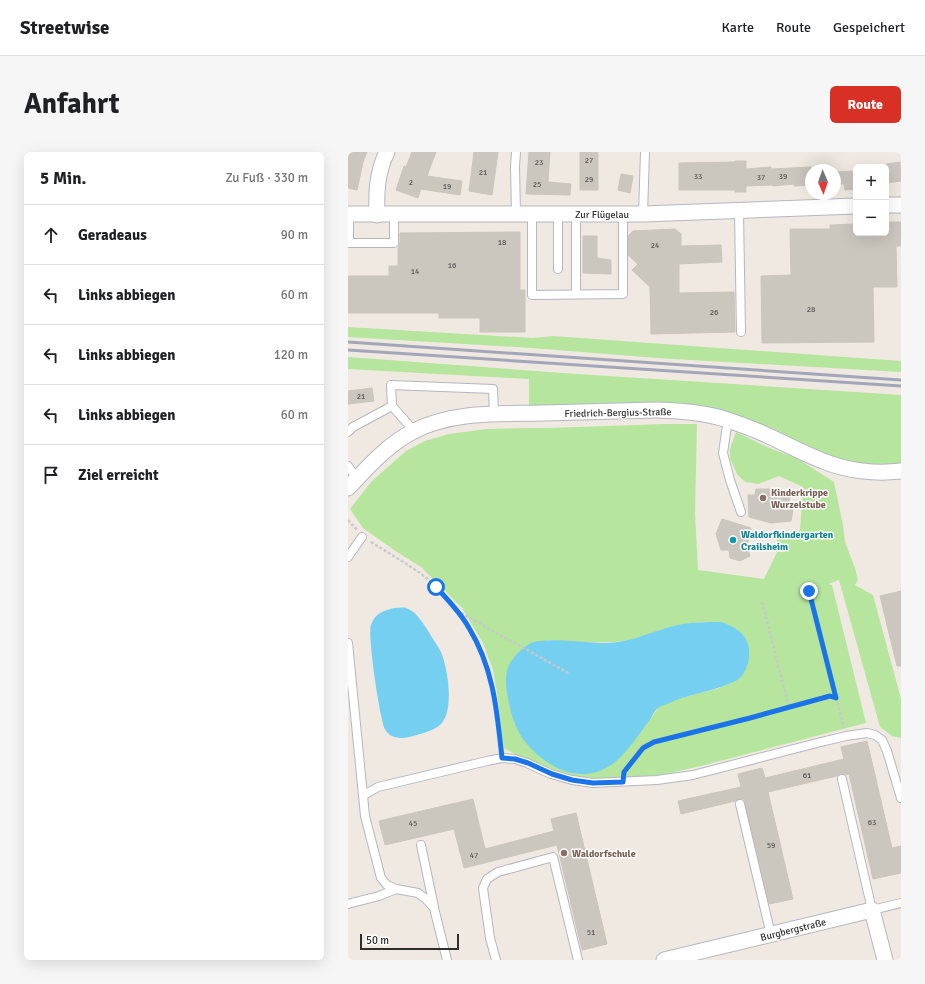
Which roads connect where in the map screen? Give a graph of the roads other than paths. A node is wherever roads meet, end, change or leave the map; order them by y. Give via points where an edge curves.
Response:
1 (387, 152) edge
2 (516, 152) edge
3 (644, 152) edge
4 (889, 205) edge
5 (901, 205) edge
6 (853, 206) edge
7 (739, 211) junction
8 (349, 214) edge
9 (516, 214) junction
10 (532, 214) junction
11 (558, 214) junction
12 (576, 214) junction
13 (623, 214) junction
14 (643, 214) junction
15 (377, 215) junction
16 (394, 215) junction
17 (348, 246) edge
18 (558, 269) dead end
19 (576, 294) junction
20 (741, 332) dead end
21 (392, 406) junction
22 (494, 414) junction
23 (728, 419) junction
24 (414, 431) junction
25 (348, 432) edge
26 (348, 466) edge
27 (901, 471) edge
28 (352, 483) edge
29 (741, 512) dead end
30 (362, 536) road end
31 (348, 557) edge
32 (348, 643) edge
33 (842, 779) dead end
34 (364, 795) junction
35 (901, 798) edge
36 (740, 804) dead end
37 (421, 845) dead end
38 (396, 889) junction
39 (901, 903) edge
40 (348, 904) edge
41 (434, 908) junction
42 (872, 910) junction
43 (771, 935) junction
44 (447, 960) edge
45 (496, 960) edge
46 (578, 960) edge
47 (664, 960) edge
48 (885, 960) edge

1 - 15 street via 380,169 376,198
2 - 9 lane
3 - 14 lane
4 - 5 street
6 - 7 street, Zur Flügelau
7 - 14 street, Zur Flügelau
7 - 20 lane
8 - 15 street, Zur Flügelau
8 - 17 lane
9 - 10 street, Zur Flügelau
9 - 16 street, Zur Flügelau
10 - 11 street, Zur Flügelau
10 - 19 lane via 532,295
11 - 12 street, Zur Flügelau
11 - 18 lane
12 - 13 street, Zur Flügelau
12 - 19 lane
13 - 14 street, Zur Flügelau
13 - 19 lane via 623,294
15 - 16 street, Zur Flügelau
16 - 17 lane via 394,243
21 - 22 lane via 391,385 493,389
21 - 24 lane
21 - 25 lane via 352,427
22 - 23 street, Friedrich-Bergius-Straße via 656,410
22 - 24 street, Friedrich-Bergius-Straße via 435,422
23 - 27 street, Friedrich-Bergius-Straße via 824,462 866,472
23 - 29 lane via 723,453
24 - 28 street, Friedrich-Bergius-Straße via 376,458
26 - 28 lane
30 - 31 lane
32 - 34 lane
33 - 42 lane
34 - 35 lane via 378,787 502,758 528,763 572,780 593,783 657,780 693,775 846,736 867,733 882,740
34 - 38 lane via 365,816 381,878 387,885
36 - 43 lane
37 - 41 lane
38 - 40 lane
38 - 41 lane via 418,893
39 - 42 lane
41 - 44 lane
42 - 43 street, Burgbergstraße
42 - 48 street
43 - 47 street, Burgbergstraße
45 - 46 lane via 483,888 487,879 498,872 553,858

